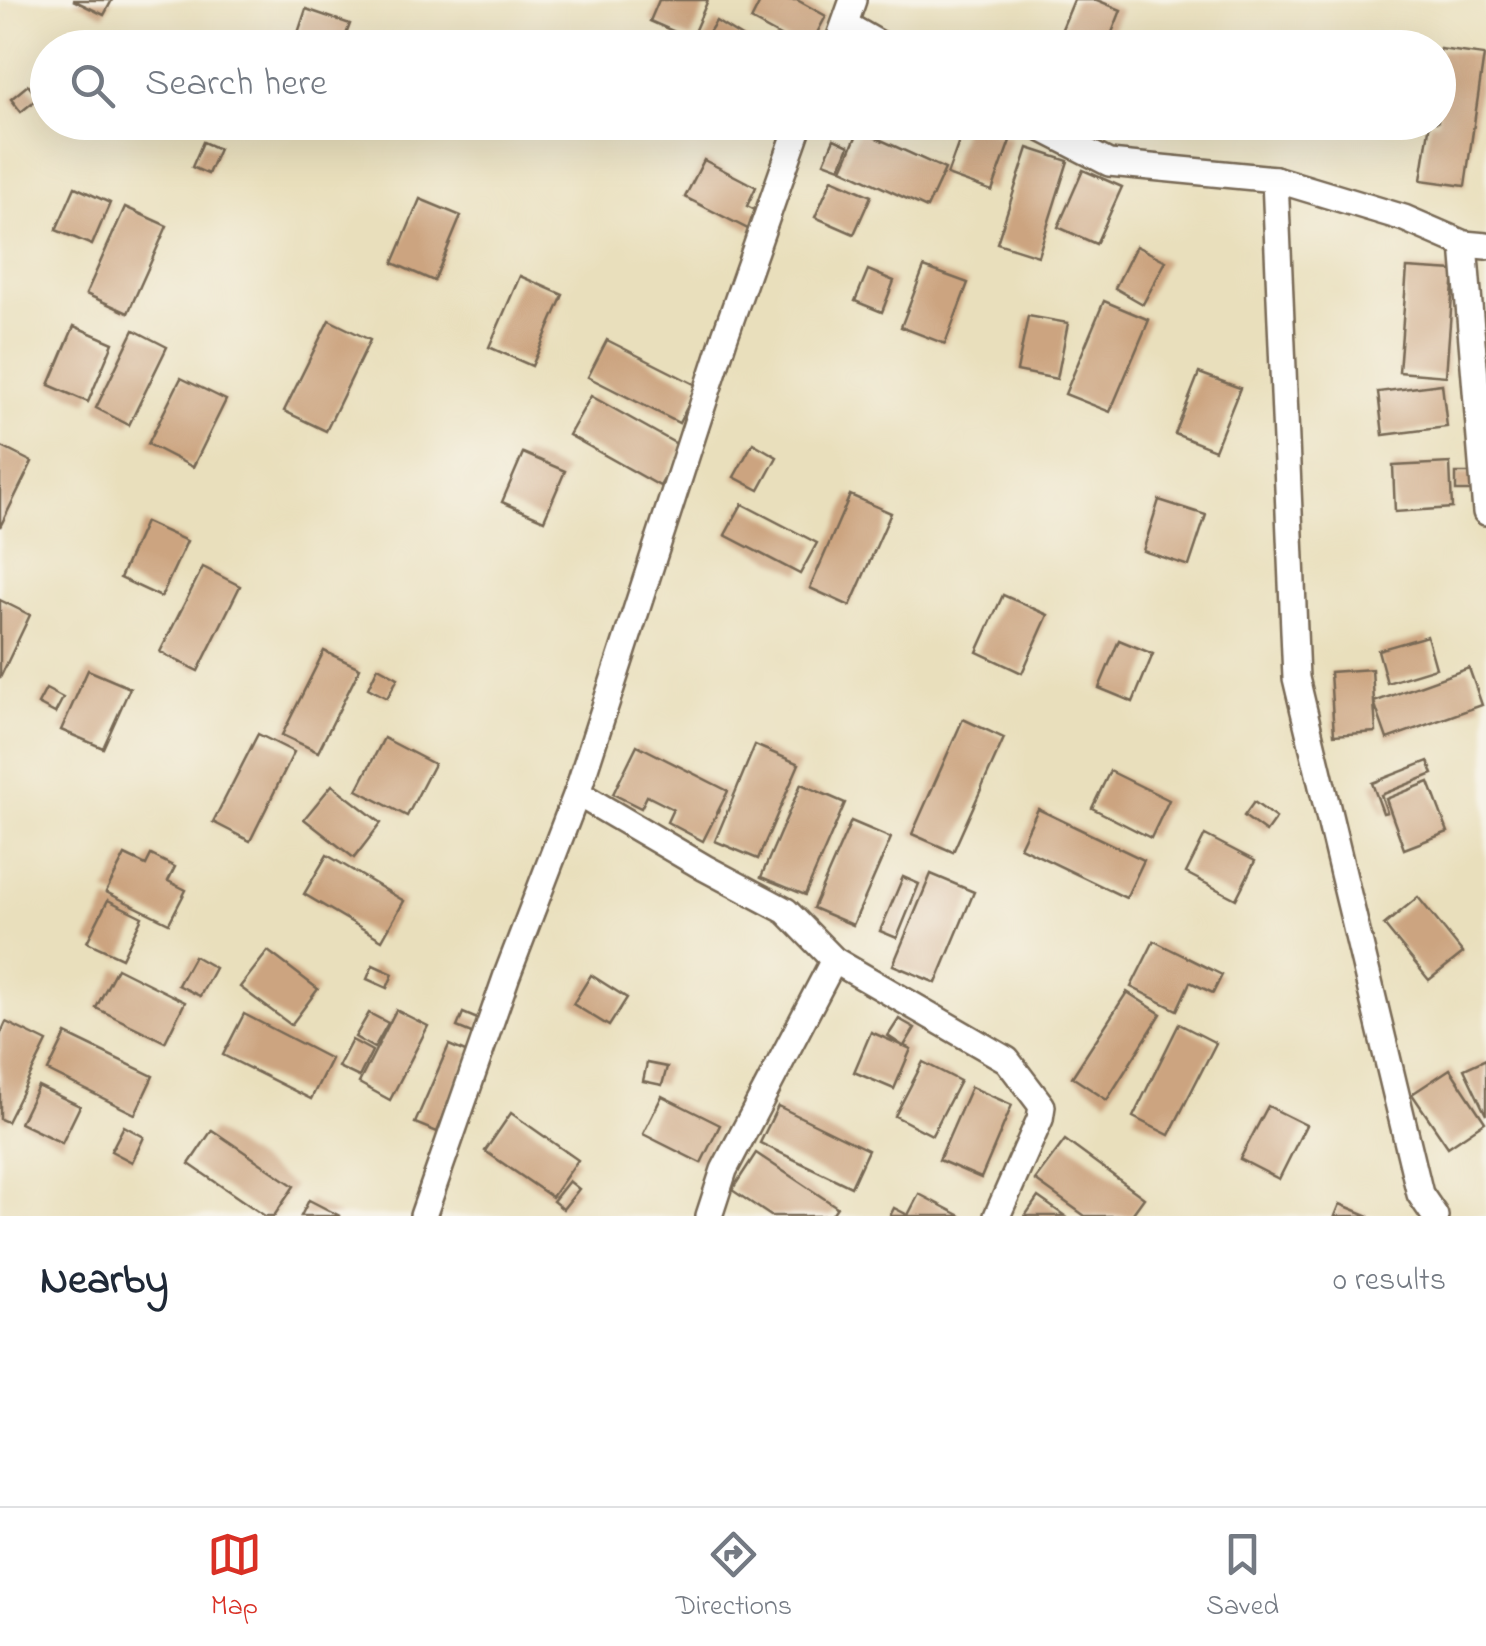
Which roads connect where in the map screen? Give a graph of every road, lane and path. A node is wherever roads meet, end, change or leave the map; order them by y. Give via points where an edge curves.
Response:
1 (794, 140) edge
2 (1064, 140) edge
3 (1276, 179) junction
4 (1475, 245) edge
5 (1486, 512) edge
6 (577, 793) junction
7 (834, 960) junction
8 (423, 1216) edge
9 (708, 1216) edge
10 (997, 1216) edge
11 (1435, 1216) edge

1 - 6 street
2 - 3 street via 1109,163
3 - 4 street
3 - 11 street via 1296,678 1420,1194
4 - 5 street
6 - 7 street via 786,911
6 - 8 street
7 - 9 street via 724,1170
7 - 10 street via 1007,1060 1042,1106

